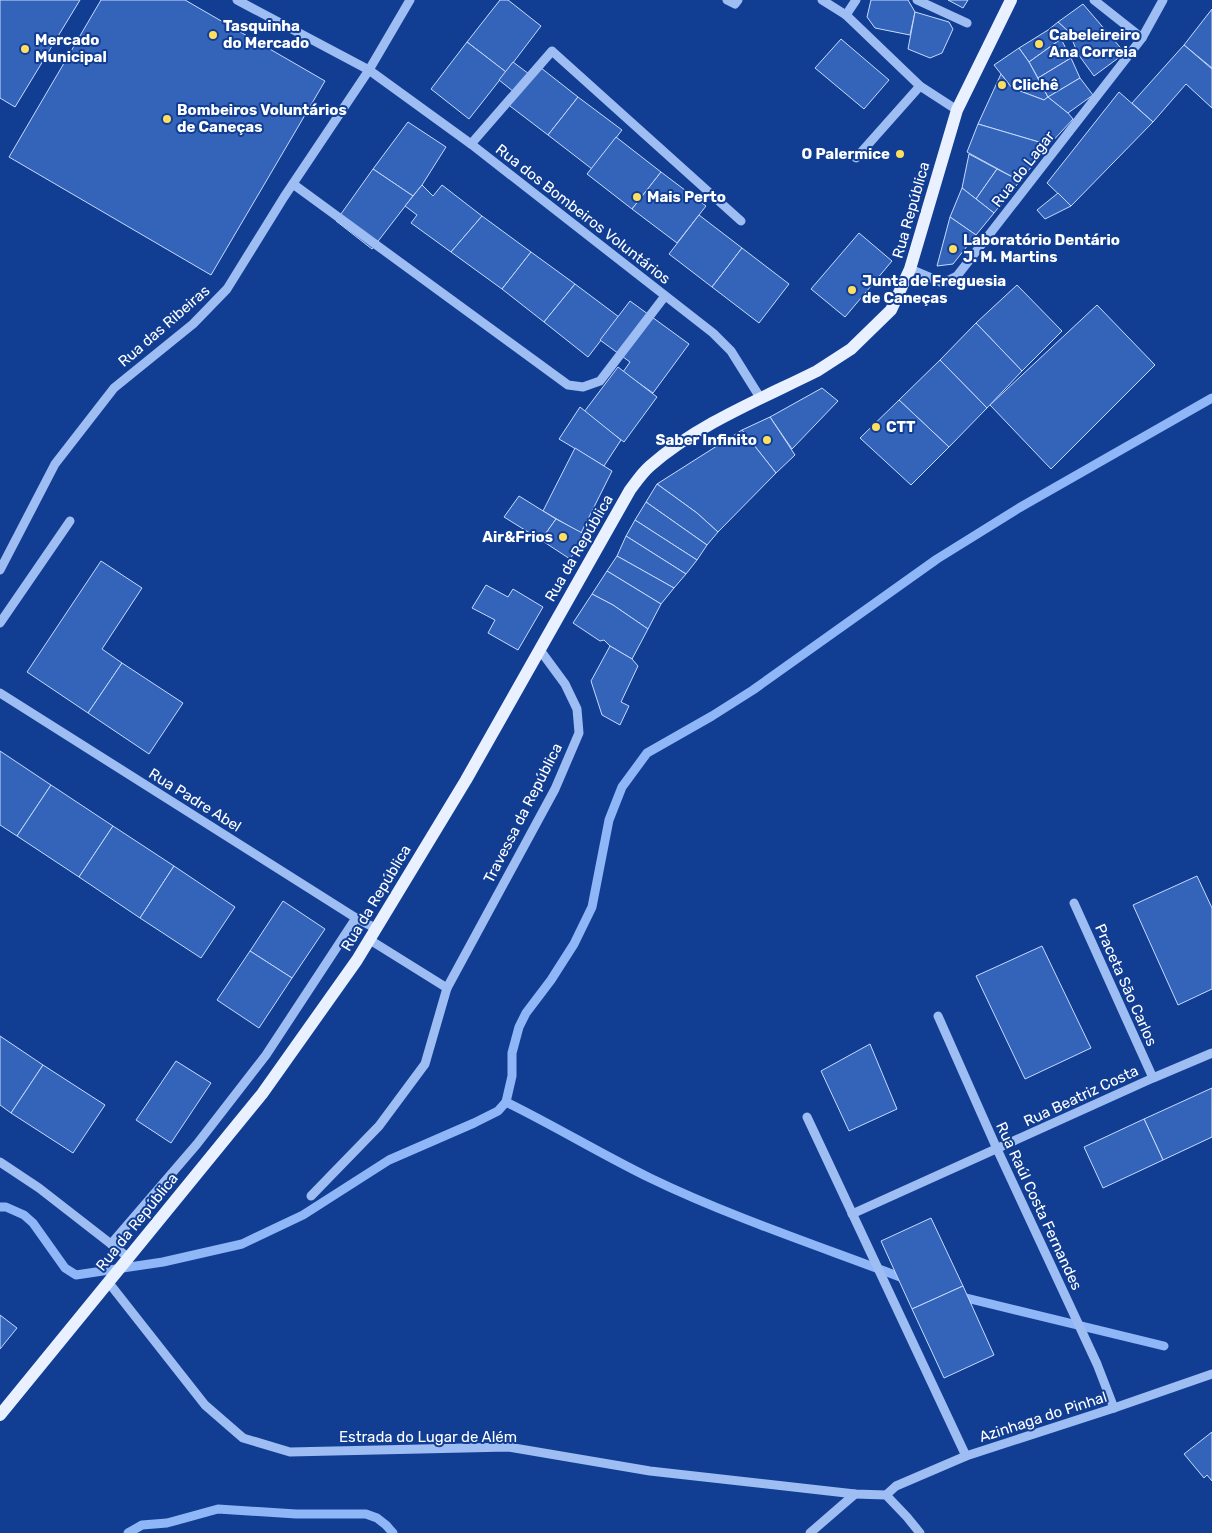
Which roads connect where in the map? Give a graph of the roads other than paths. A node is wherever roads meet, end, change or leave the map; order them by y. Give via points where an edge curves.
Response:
1 (237, 0) edge
2 (410, 0) edge
3 (727, 0) edge
4 (738, 0) edge
5 (822, 0) edge
6 (856, 0) edge
7 (917, 0) edge
8 (1011, 0) edge
9 (1094, 0) edge
10 (1163, 0) edge
11 (846, 15) junction
12 (967, 23) dead end
13 (1142, 38) junction
14 (369, 70) junction
15 (920, 86) junction
16 (957, 110) junction
17 (471, 144) junction
18 (856, 158) dead end
19 (293, 184) junction
20 (741, 221) dead end
21 (910, 269) junction
22 (665, 296) junction
23 (761, 399) junction
24 (70, 521) dead end
25 (0, 570) edge
26 (0, 623) edge
27 (540, 650) junction
28 (0, 693) edge
29 (1074, 903) dead end
30 (356, 918) junction
31 (373, 935) junction
32 (447, 988) junction
33 (938, 1016) dead end
34 (1212, 1053) edge
35 (1152, 1078) junction
36 (807, 1117) dead end
37 (996, 1149) junction
38 (0, 1162) edge
39 (311, 1196) dead end
40 (852, 1214) junction
41 (112, 1244) junction
42 (129, 1258) junction
43 (109, 1283) junction
44 (1212, 1374) edge
45 (1114, 1408) junction
46 (0, 1415) edge
47 (966, 1456) junction
48 (855, 1494) junction
49 (886, 1495) junction
50 (810, 1533) edge
51 (920, 1533) edge

1 - 14 street, Rua dos Bombeiros Voluntários
2 - 14 street, Rua das Ribeiras
3 - 4 street via 735,4
5 - 11 street
6 - 11 street
7 - 12 street
8 - 16 main road, Rua República
9 - 13 street
10 - 13 street
11 - 15 street
13 - 21 street, Rua do Lagar via 957,276 943,284
14 - 17 street, Rua dos Bombeiros Voluntários
14 - 19 street, Rua das Ribeiras
15 - 16 street
15 - 18 street
16 - 21 main road, Rua República
17 - 20 street via 552,51
17 - 22 street, Rua dos Bombeiros Voluntários
19 - 22 street via 568,386 583,387 600,381
19 - 25 street, Rua das Ribeiras via 227,289 193,324 114,388 55,464
21 - 23 main road, Rua República via 891,310 851,349 818,371
22 - 23 street, Rua dos Bombeiros Voluntários via 731,351
23 - 27 main road, Rua da República via 709,425 672,448 648,468 630,490
24 - 26 street
27 - 31 main road, Rua da República
27 - 32 street, Travessa da República via 565,684 577,709 578,734 554,789
28 - 30 street, Rua Padre Abel
29 - 35 street, Praceta São Carlos
30 - 31 street, Rua Padre Abel
30 - 41 street via 266,1055
31 - 32 street
31 - 42 main road, Rua da República via 262,1094
32 - 39 street, Travessa da República via 425,1064 379,1126
33 - 37 street, Rua Raúl Costa Fernandes
34 - 35 street, Rua Beatriz Costa
35 - 37 street, Rua Beatriz Costa
36 - 40 street
37 - 40 street, Rua Beatriz Costa
37 - 45 street, Rua Raúl Costa Fernandes via 1097,1364
38 - 41 street
40 - 47 street
41 - 42 street
42 - 43 main road, Rua da República
43 - 46 main road, Rua da República
43 - 48 street, Estrada do Lugar de Além via 205,1405 243,1438 290,1452 508,1447 650,1470
44 - 45 street, Azinhaga do Pinhal
45 - 47 street, Azinhaga do Pinhal
47 - 49 street, Azinhaga do Pinhal via 896,1486
48 - 49 street, Estrada do Lugar de Além
48 - 50 street
49 - 51 street

